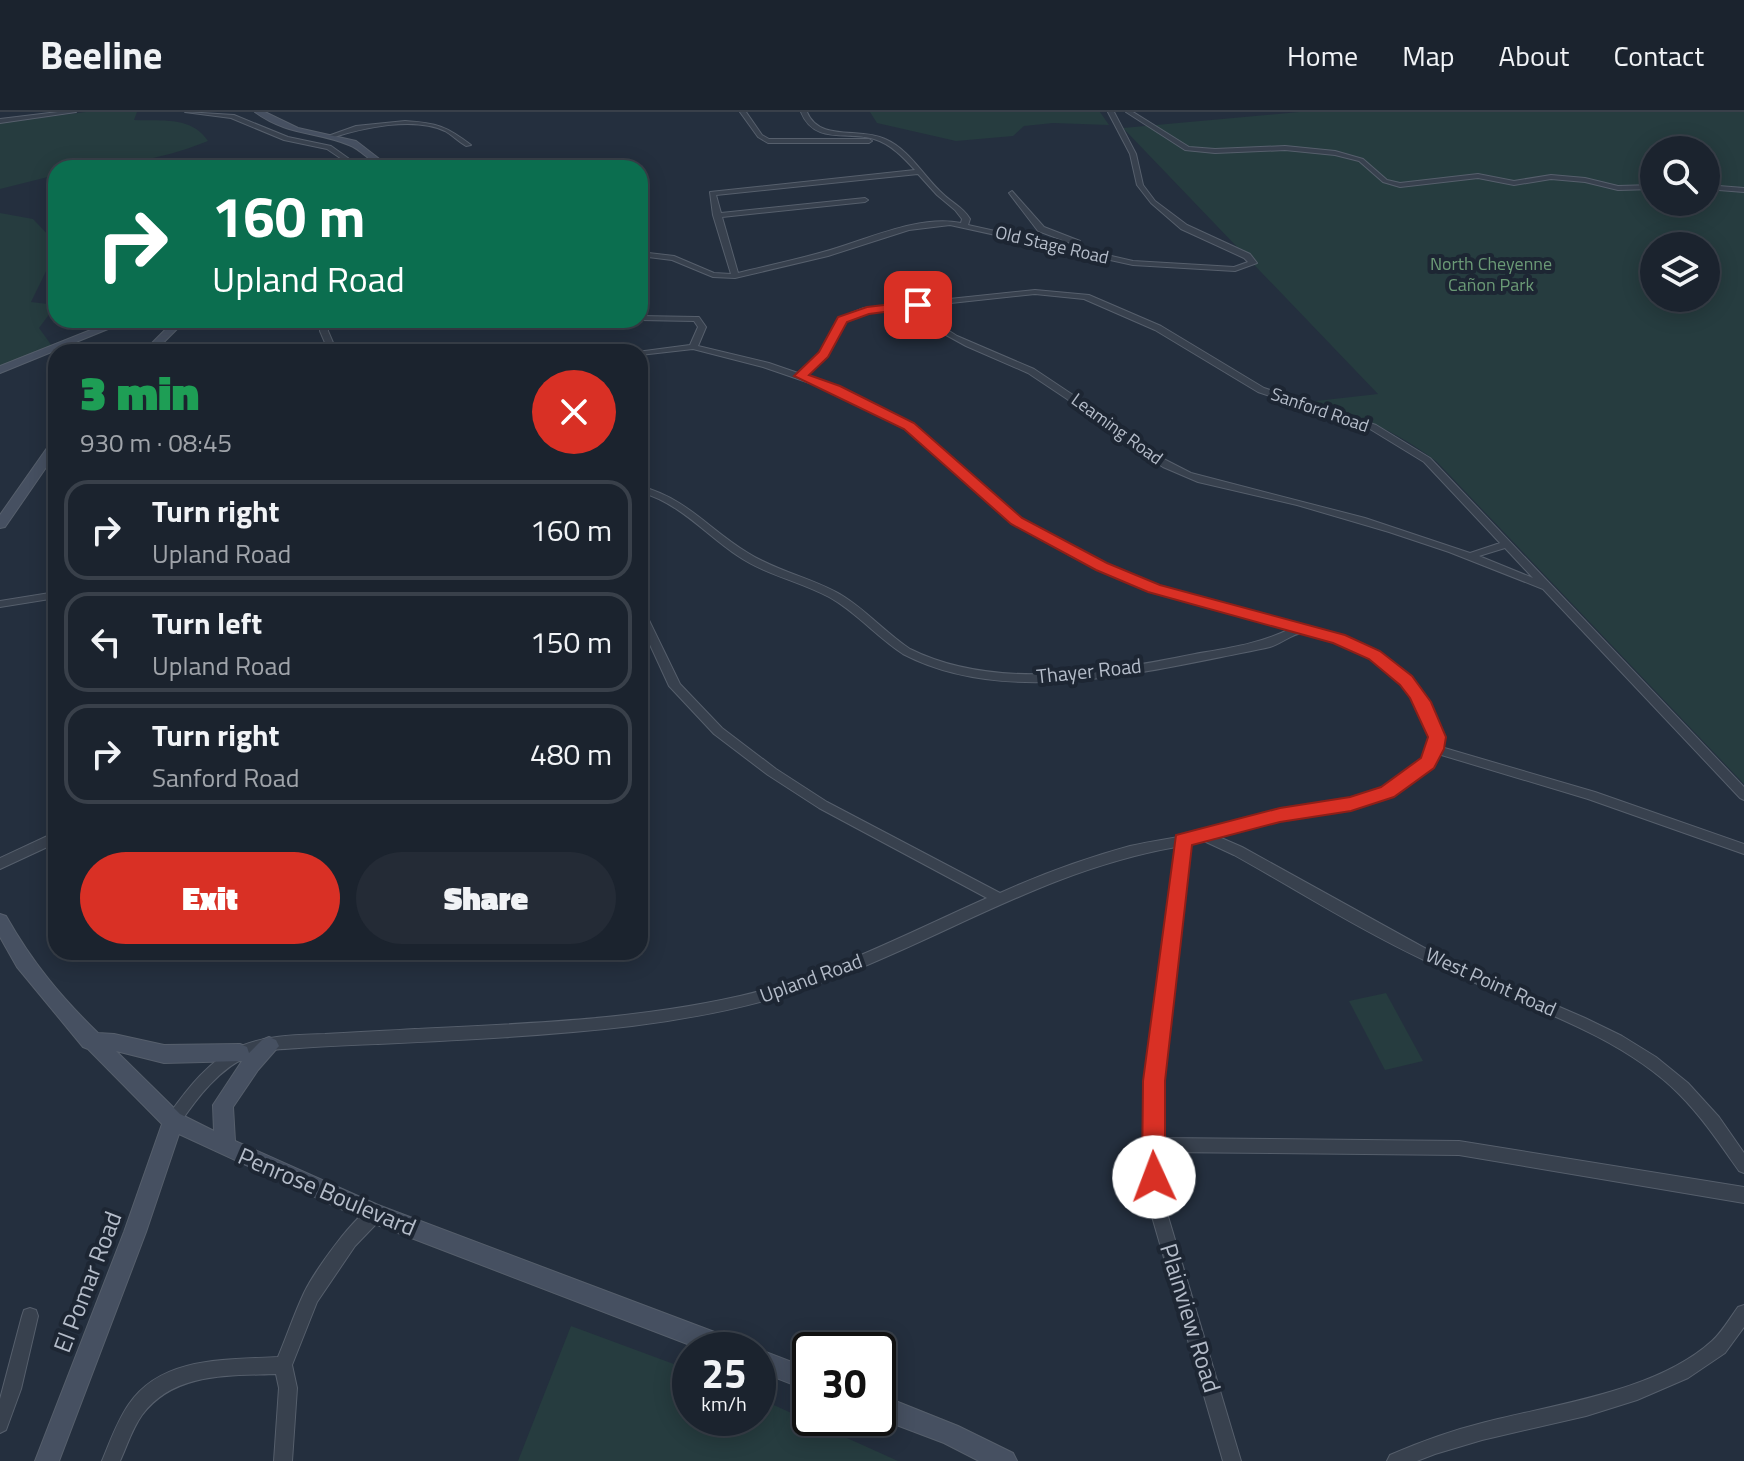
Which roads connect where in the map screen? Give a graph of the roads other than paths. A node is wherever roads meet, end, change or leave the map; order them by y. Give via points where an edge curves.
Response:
1 (73, 112) edge
2 (188, 112) edge
3 (259, 112) edge
4 (743, 112) edge
5 (804, 112) edge
6 (1111, 112) edge
7 (1129, 112) edge
8 (0, 121) edge
9 (331, 136) junction
10 (888, 142) junction
11 (468, 145) dead end
12 (348, 160) edge
13 (376, 160) edge
14 (919, 172) junction
15 (1640, 187) edge
16 (1720, 188) edge
17 (1744, 190) edge
18 (1012, 193) dead end
19 (865, 200) dead end
20 (717, 215) junction
21 (964, 225) junction
22 (1077, 252) junction
23 (648, 255) edge
24 (735, 276) junction
25 (918, 305) junction
26 (648, 318) edge
27 (105, 328) edge
28 (173, 328) edge
29 (65, 344) edge
30 (156, 344) edge
31 (693, 347) junction
32 (48, 351) edge
33 (648, 352) edge
34 (0, 370) edge
35 (800, 376) junction
36 (48, 455) edge
37 (648, 492) edge
38 (0, 524) edge
39 (1507, 544) junction
40 (1473, 555) junction
41 (1548, 589) junction
42 (48, 596) edge
43 (0, 604) edge
44 (648, 629) edge
45 (1298, 630) junction
46 (1435, 749) junction
47 (1744, 795) edge
48 (1205, 836) junction
49 (1183, 840) junction
50 (48, 841) edge
51 (1744, 849) edge
52 (0, 864) edge
53 (996, 897) junction
54 (0, 921) edge
55 (90, 1041) junction
56 (269, 1046) junction
57 (240, 1053) junction
58 (173, 1121) junction
59 (1152, 1145) junction
60 (225, 1147) junction
61 (1744, 1166) edge
62 (1744, 1195) edge
63 (374, 1214) junction
64 (1744, 1313) edge
65 (30, 1316) dead end
66 (685, 1332) edge
67 (283, 1365) junction
68 (896, 1413) edge
69 (0, 1424) edge
70 (47, 1461) edge
71 (111, 1461) edge
72 (283, 1461) edge
73 (1005, 1461) edge
74 (1232, 1461) edge
75 (1396, 1461) edge

1 - 8 street
2 - 12 street via 232,116 286,139 329,147
3 - 9 street via 295,130
4 - 10 street via 768,141
5 - 10 street via 817,128
6 - 22 street, Old Stage Road via 1133,154 1140,185 1153,202 1176,222 1253,263 1235,269 1157,265
7 - 15 street via 1187,149 1335,153 1361,160 1385,181 1400,185 1478,176 1514,183 1551,177
9 - 11 street via 360,127 414,125 447,130
9 - 13 street via 353,143
10 - 14 street
14 - 20 street via 712,193
14 - 21 street via 962,211
16 - 17 street
18 - 22 street via 1041,229 1077,243
19 - 20 street
20 - 24 street
21 - 22 street, Old Stage Road
21 - 24 street, Old Stage Road via 920,225
23 - 24 street, Old Stage Road via 713,275
25 - 35 street, Sanford Road via 867,310 842,320 824,354
25 - 39 street, Sanford Road via 1035,292 1098,301 1169,334 1261,390 1352,418 1402,442 1427,460
25 - 40 street, Leaming Road via 942,330 1048,381 1174,469
26 - 31 street via 696,319 702,327
27 - 29 street
28 - 30 street
31 - 33 street
31 - 35 street
32 - 34 street
35 - 45 street via 909,426 1007,514 1073,553 1154,589
36 - 38 street
37 - 45 street, Thayer Road via 696,518 756,563 842,600 901,649 959,670 1010,677 1076,676 1270,643
39 - 40 street
39 - 41 street, Sanford Road
40 - 41 street, Leaming Road
41 - 47 street, Sanford Road
42 - 43 street
44 - 53 street via 675,686 718,731 823,805
45 - 46 street via 1358,646 1390,666 1425,707 1437,737
46 - 48 street, Upland Road via 1417,773 1372,798
46 - 51 street via 1603,799
48 - 49 street, Upland Road
48 - 61 street, West Point Road via 1451,967 1624,1042 1689,1092
49 - 53 street, Upland Road via 1089,863
49 - 59 street, Plainview Road via 1154,1081
50 - 52 street
53 - 56 street, Upland Road via 826,977 737,1003 596,1022
54 - 55 street, Penrose Boulevard via 35,977
55 - 57 street via 164,1054
55 - 58 street, Penrose Boulevard
56 - 57 street, Upland Road
56 - 60 street via 223,1105
57 - 58 street, Upland Road via 190,1095
58 - 60 street, Penrose Boulevard
58 - 70 street, El Pomar Road
59 - 62 street via 1459,1148
59 - 74 street, Plainview Road via 1159,1213
60 - 63 street, Penrose Boulevard
63 - 66 street, Penrose Boulevard
63 - 67 street via 311,1296
64 - 75 street via 1721,1344 1660,1383 1430,1446
65 - 69 street
67 - 71 street via 187,1372 169,1379 136,1409
67 - 72 street via 288,1388
68 - 73 street

